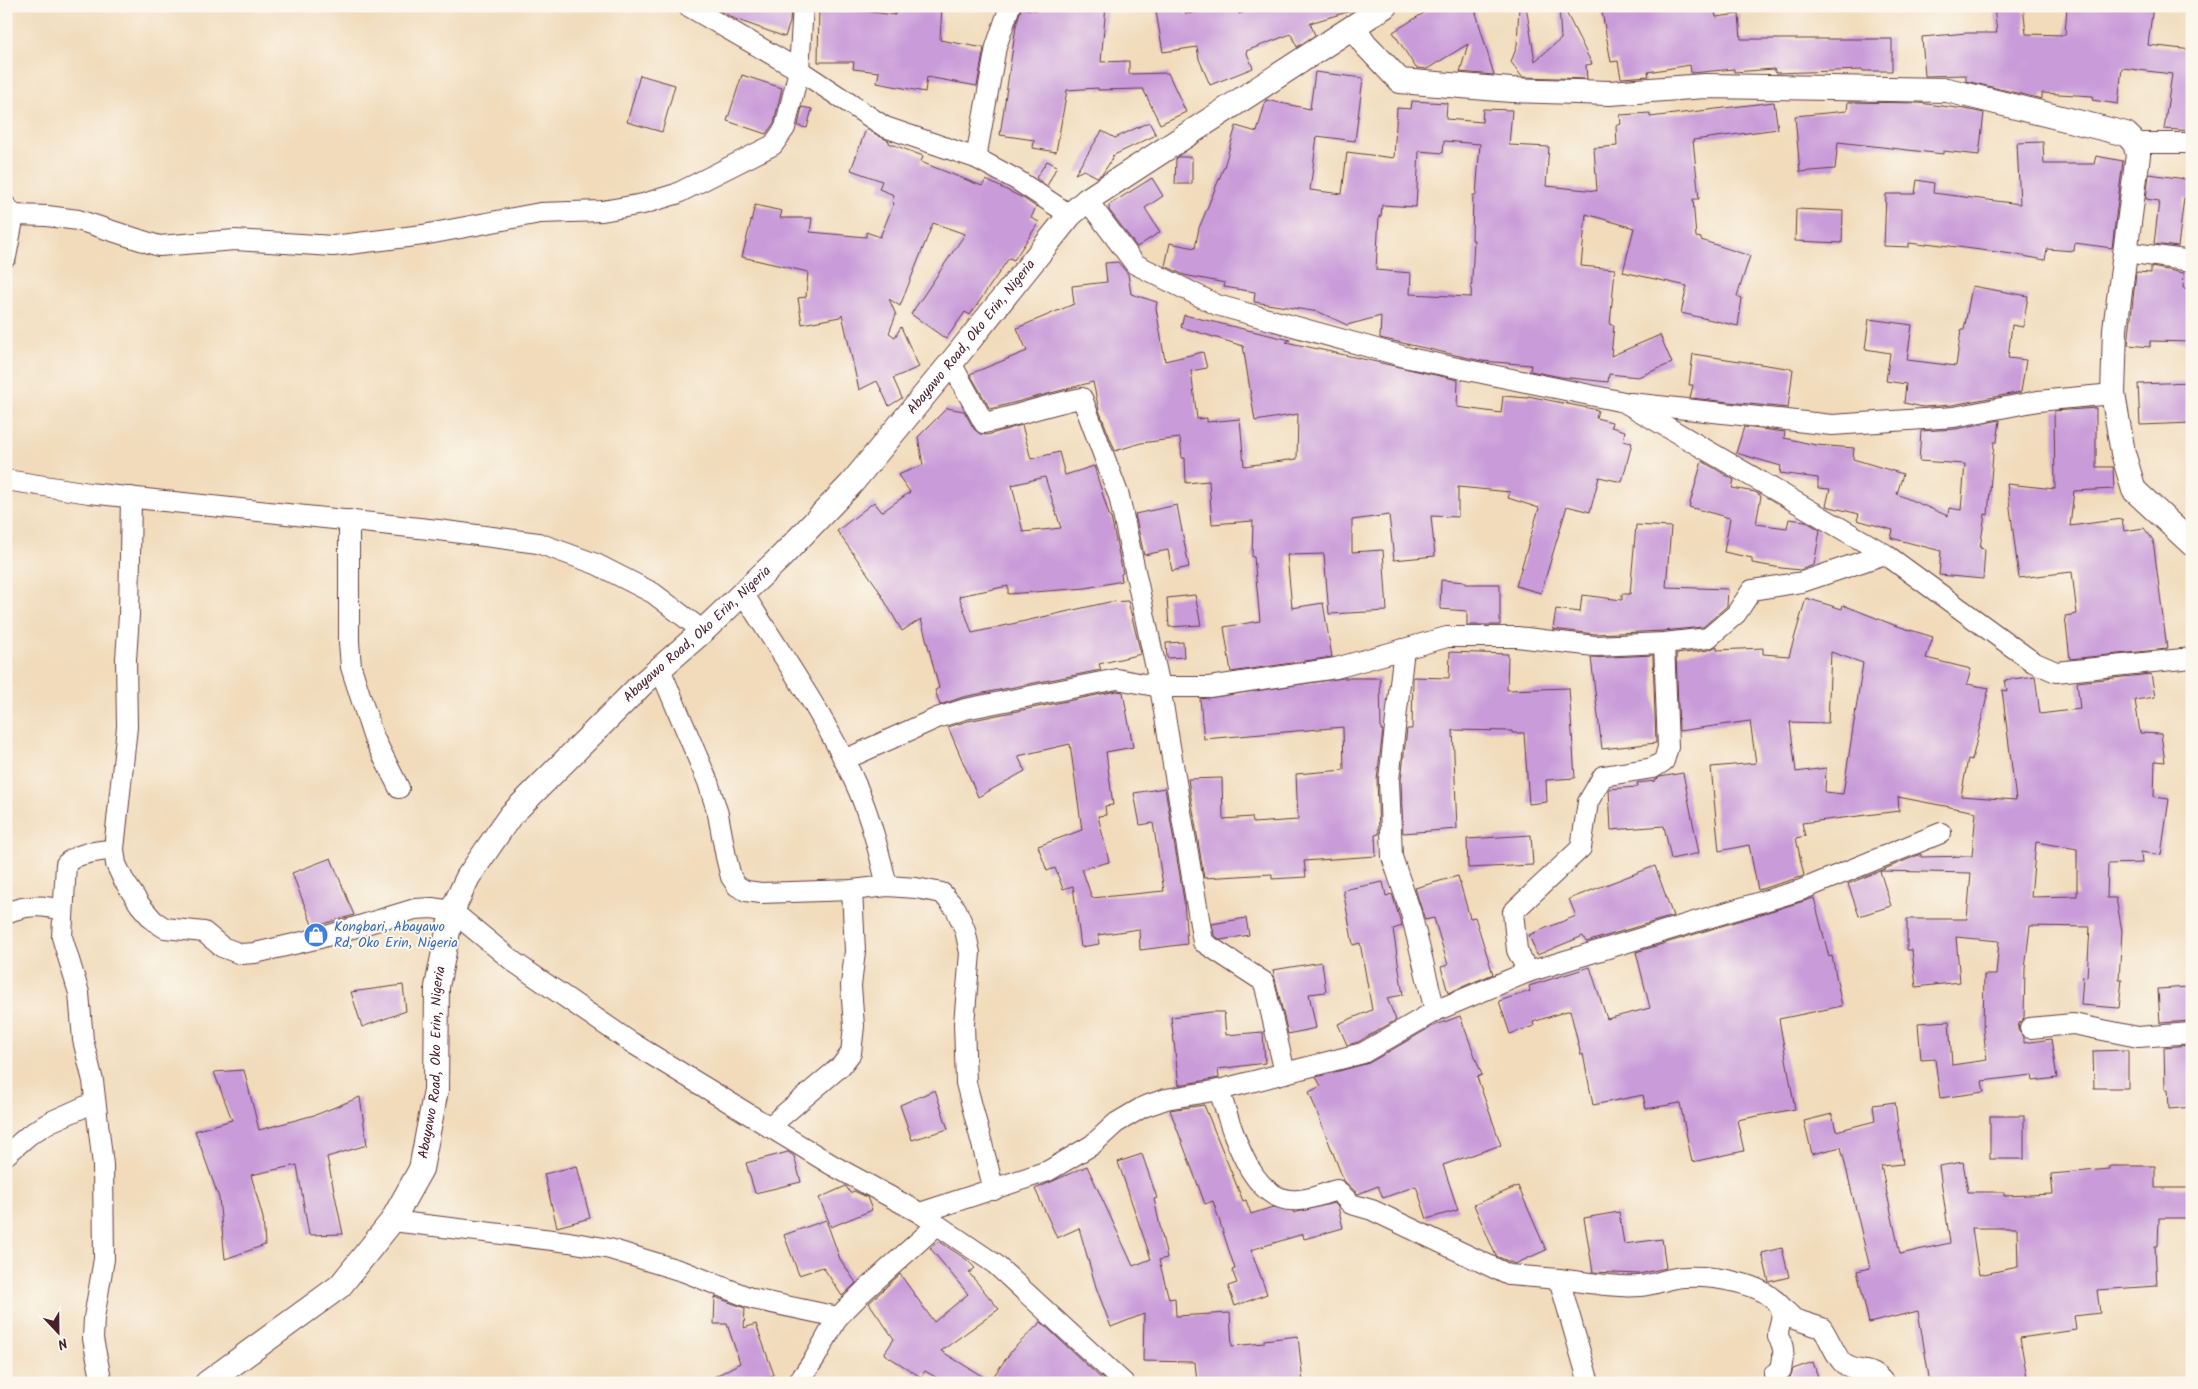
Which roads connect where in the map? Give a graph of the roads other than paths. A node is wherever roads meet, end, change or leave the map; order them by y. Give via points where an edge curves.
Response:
1 (688, 6) edge
2 (803, 6) edge
3 (1010, 6) edge
4 (1385, 6) edge
5 (1354, 28) junction
6 (799, 70) junction
7 (2135, 143) junction
8 (2192, 143) edge
9 (976, 158) junction
10 (1087, 200) junction
11 (10, 211) edge
12 (1070, 215) junction
13 (2126, 252) junction
14 (6, 257) edge
15 (2192, 261) edge
16 (951, 363) junction
17 (2113, 394) junction
18 (1624, 402) junction
19 (6, 480) edge
20 (130, 497) junction
21 (349, 520) junction
22 (2192, 544) edge
23 (1885, 554) junction
24 (742, 593) junction
25 (703, 631) junction
26 (1664, 643) junction
27 (1404, 649) junction
28 (2192, 658) edge
29 (660, 669) junction
30 (1160, 687) junction
31 (844, 760) junction
32 (399, 788) dead end
33 (1941, 833) dead end
34 (114, 849) junction
35 (888, 886) junction
36 (852, 890) junction
37 (62, 911) junction
38 (452, 912) junction
39 (6, 913) edge
40 (1528, 972) junction
41 (1435, 1011) junction
42 (2030, 1028) dead end
43 (2192, 1033) edge
44 (1285, 1073) junction
45 (1219, 1090) junction
46 (95, 1102) junction
47 (769, 1127) junction
48 (6, 1155) edge
49 (994, 1190) junction
50 (920, 1213) junction
51 (392, 1221) junction
52 (937, 1225) junction
53 (1559, 1279) junction
54 (1773, 1298) junction
55 (838, 1318) junction
56 (102, 1383) edge
57 (207, 1383) edge
58 (798, 1383) edge
59 (1124, 1383) edge
60 (1589, 1383) edge
61 (1776, 1383) edge
62 (1884, 1383) edge

1 - 6 street
2 - 6 street
3 - 9 street via 996,48
4 - 5 street, Abayawo Road, Oko Erin, Nigeria
5 - 7 street via 1400,81 1511,90 1610,93 1705,86 1947,90 2126,134
5 - 10 street, Abayawo Road, Oko Erin, Nigeria
6 - 9 street via 885,128
6 - 11 street via 785,128 773,145 676,194 643,204 602,211 540,214 423,235 333,246 235,240 159,246 78,220
7 - 8 street
7 - 13 street via 2138,155
9 - 12 street
10 - 12 street, Abayawo Road, Oko Erin, Nigeria
10 - 18 street via 1135,264 1217,305 1409,358
11 - 14 street
12 - 16 street, Abayawo Road, Oko Erin, Nigeria
13 - 15 street
13 - 17 street via 2114,329
16 - 24 street, Abayawo Road, Oko Erin, Nigeria via 851,484
16 - 30 street via 984,423 1010,418 1052,403 1082,398 1119,496
17 - 18 street via 2038,401 1954,417 1832,425
17 - 22 street via 2134,490
18 - 23 street
19 - 20 street
20 - 21 street
20 - 34 street via 130,615 126,659 128,727
21 - 25 street via 538,543 596,564 653,593
21 - 32 street via 350,667 373,736
23 - 26 street via 1802,582 1752,590 1736,614 1708,638
23 - 28 street via 2033,662 2056,672
24 - 25 street, Abayawo Road, Oko Erin, Nigeria
24 - 31 street
25 - 29 street, Abayawo Road, Oko Erin, Nigeria
26 - 27 street via 1595,646 1517,637 1447,638
26 - 40 street via 1668,747 1664,761 1653,768 1603,776 1588,802 1581,848 1513,912 1517,950
27 - 30 street via 1336,668 1209,687
27 - 41 street via 1388,780 1392,857 1411,913
29 - 36 street via 708,782 731,877 737,886 761,894
29 - 38 street, Abayawo Road, Oko Erin, Nigeria via 510,816 468,877
30 - 31 street via 1117,679 964,710 937,718
30 - 44 street via 1203,942 1264,982
31 - 35 street via 875,834
33 - 40 street via 1801,890
34 - 37 street via 82,855 66,864
34 - 38 street via 123,879 154,921 165,928 204,932 222,947 241,954 264,952 320,938 416,909
35 - 36 street
35 - 49 street via 942,893 956,909 965,930 970,953 964,1024 966,1083
36 - 47 street via 855,951 851,986 854,1026 851,1053 841,1066
37 - 39 street via 48,906 32,906
37 - 46 street via 62,938 79,993 83,1040
38 - 47 street via 514,962 629,1041
38 - 51 street, Abayawo Road, Oko Erin, Nigeria via 437,987 436,1090 420,1169
40 - 41 street
41 - 44 street via 1363,1053
42 - 43 street via 2073,1024 2138,1037
44 - 45 street
45 - 49 street via 1166,1099 1143,1107 1048,1171
45 - 53 street via 1244,1160 1257,1181 1283,1199 1299,1200 1337,1190 1351,1204 1372,1210 1509,1275
46 - 48 street via 43,1126
46 - 56 street via 103,1166 104,1259 93,1339
47 - 50 street
49 - 50 street
50 - 52 street
51 - 55 street via 610,1249 694,1275 753,1299
51 - 57 street, Abayawo Road, Oko Erin, Nigeria via 340,1286
52 - 55 street
52 - 59 street via 995,1264
53 - 54 street via 1640,1286 1684,1277 1704,1278 1751,1286
53 - 60 street
54 - 61 street via 1781,1310 1778,1338 1783,1344 1784,1354 1781,1370 1774,1374
54 - 62 street via 1794,1319 1822,1328 1842,1363 1854,1370 1868,1370 1879,1375
55 - 58 street

